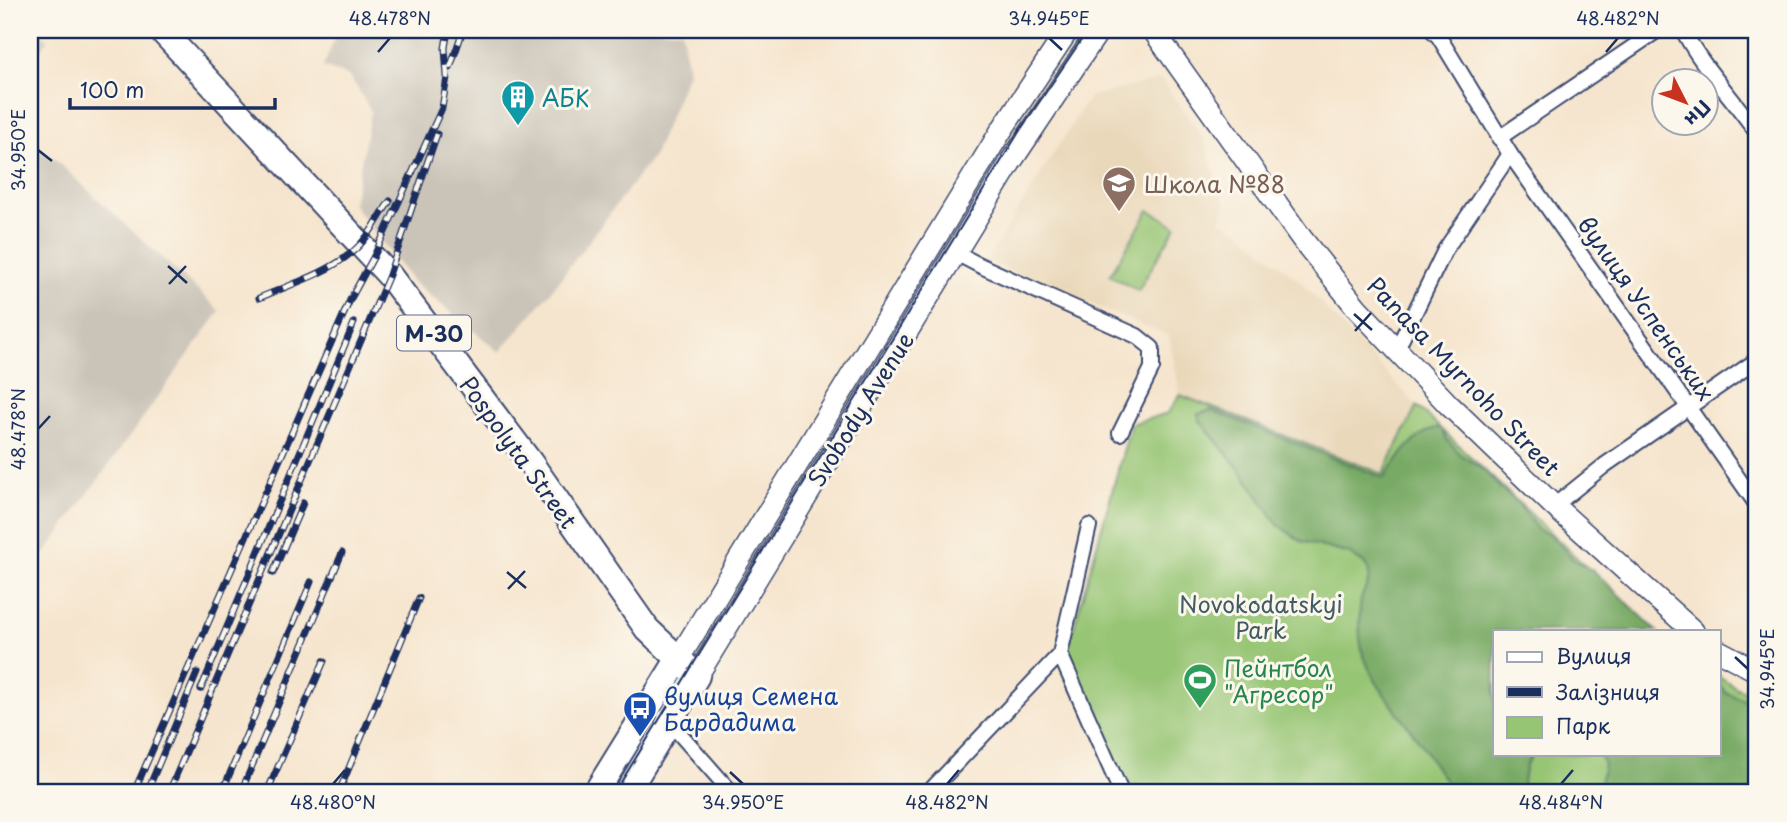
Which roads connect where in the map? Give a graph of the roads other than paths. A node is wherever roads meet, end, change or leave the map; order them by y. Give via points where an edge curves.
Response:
1 (161, 30) edge
2 (1068, 30) edge
3 (1099, 30) edge
4 (1153, 30) edge
5 (1433, 30) edge
6 (1658, 30) edge
7 (1683, 30) edge
8 (1757, 133) edge
9 (1499, 138) junction
10 (1510, 154) junction
11 (956, 253) junction
12 (1396, 351) junction
13 (1757, 360) edge
14 (1689, 408) junction
15 (1120, 433) dead end
16 (1757, 505) edge
17 (1554, 506) junction
18 (1089, 526) dead end
19 (1692, 630) edge
20 (1720, 652) edge
21 (1060, 654) junction
22 (679, 658) junction
23 (1757, 671) edge
24 (697, 676) junction
25 (650, 705) junction
26 (670, 721) junction
27 (596, 792) edge
28 (626, 792) edge
29 (731, 792) edge
30 (929, 792) edge
31 (1121, 792) edge

1 - 22 highway, Pospolyta Street / М-30 via 389,275 530,462 647,629
2 - 22 main road, Svobody Avenue via 1007,121
3 - 11 main road, Svobody Avenue
4 - 12 main road, Panasa Myrnoho Street via 1301,239
5 - 9 street, вулиця Успенських
6 - 9 street
7 - 8 street
9 - 10 street, вулиця Успенських
10 - 12 street via 1445,250
10 - 14 street, вулиця Успенських
11 - 15 street via 1137,336 1152,348 1152,368
11 - 24 main road, Svobody Avenue
12 - 17 main road, Panasa Myrnoho Street
13 - 14 street
14 - 16 street, вулиця Успенських
14 - 17 street
17 - 19 main road, Panasa Myrnoho Street
18 - 21 street
20 - 23 main road
21 - 30 street
21 - 31 street
22 - 24 highway, М-30
22 - 25 highway, Svobody Avenue
24 - 26 highway, Svobody Avenue
25 - 26 street
25 - 27 highway, Svobody Avenue
26 - 28 highway, Svobody Avenue
26 - 29 street

